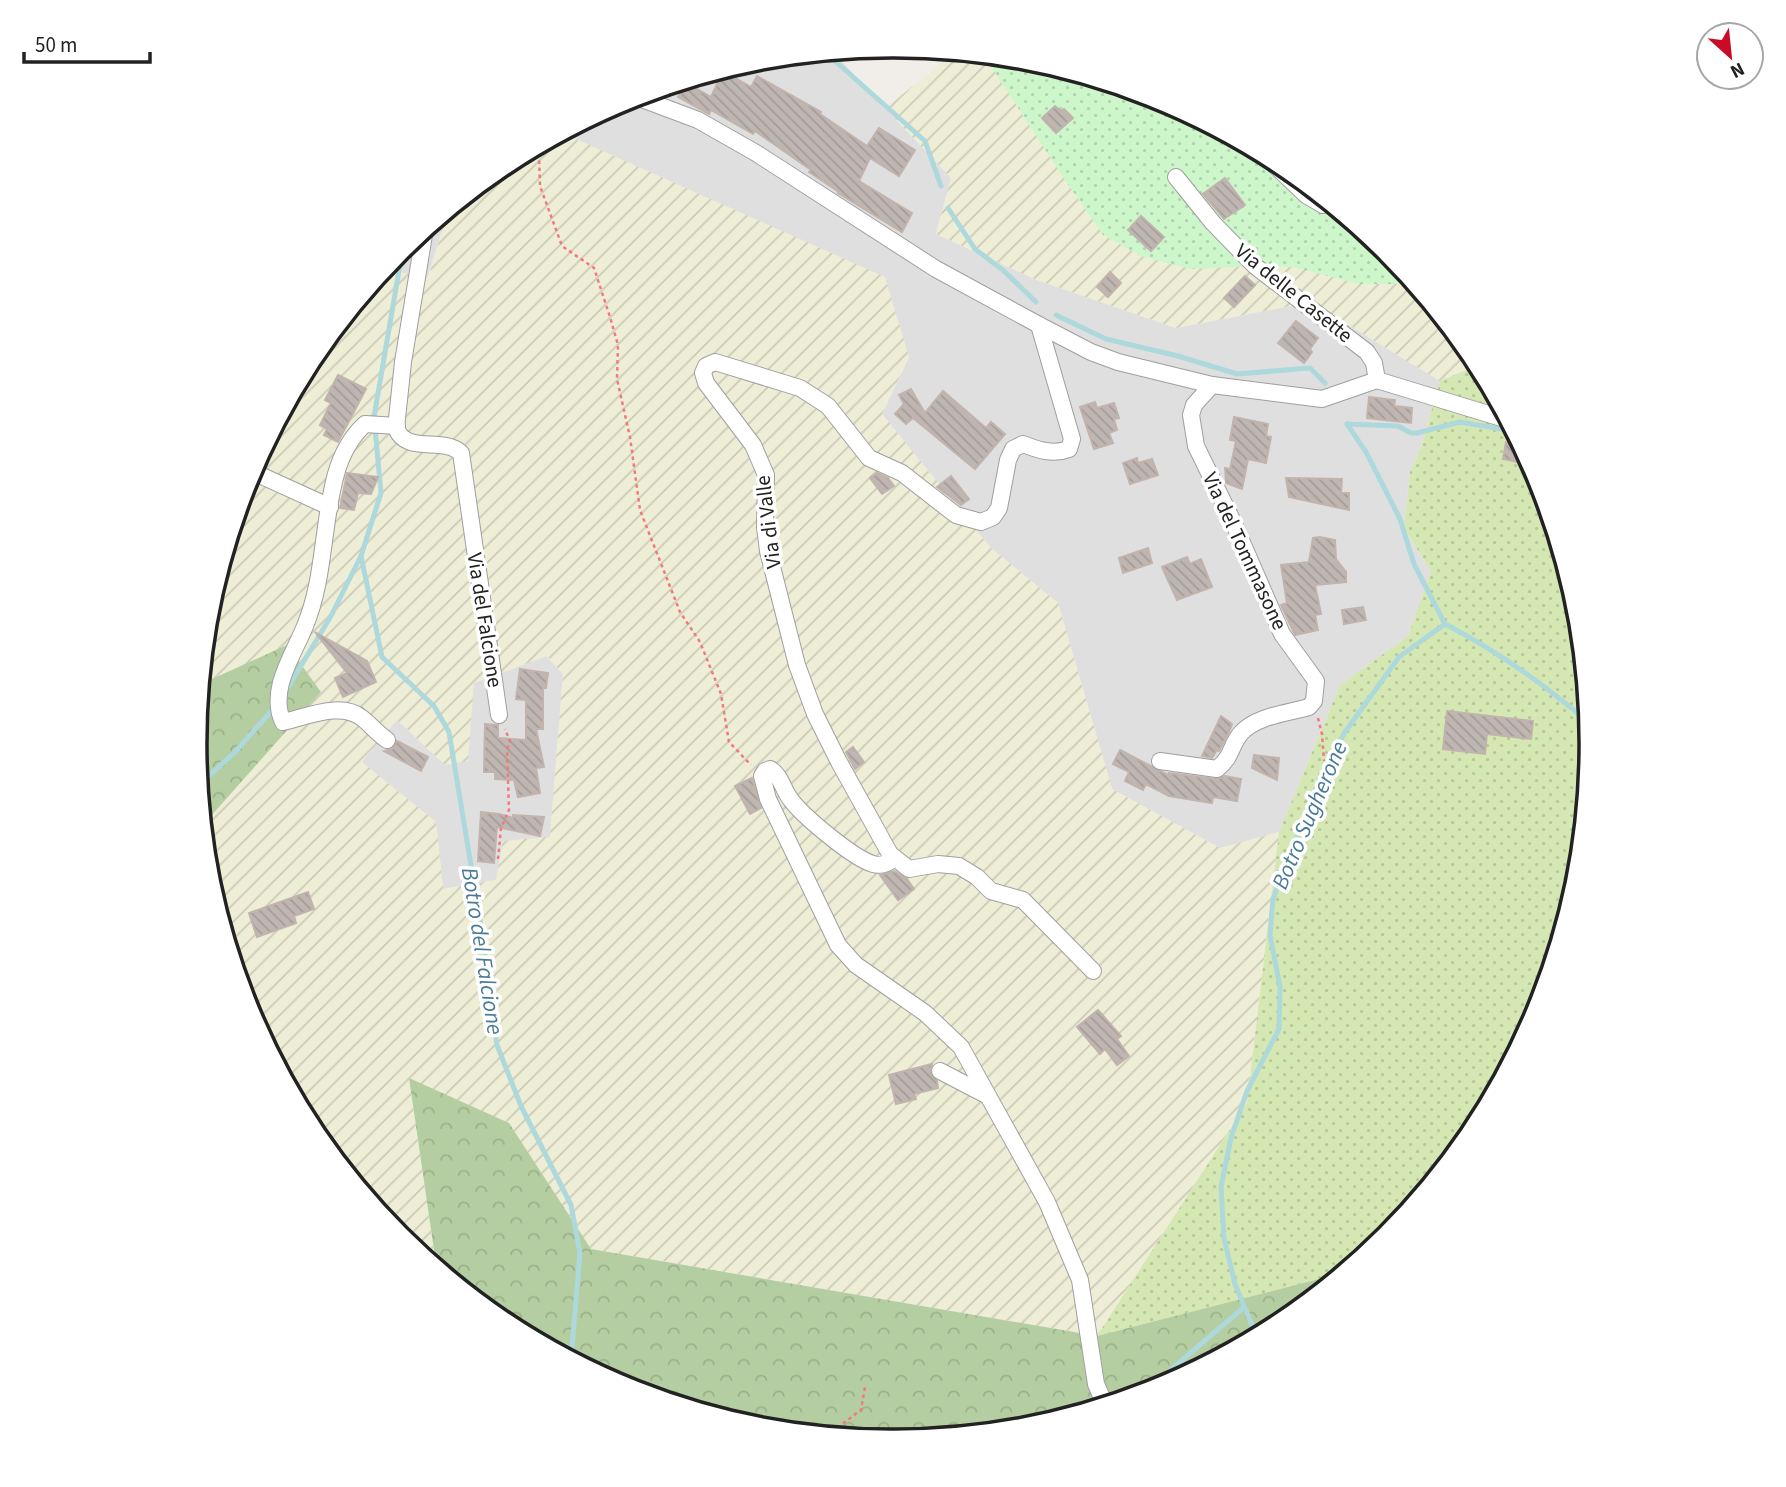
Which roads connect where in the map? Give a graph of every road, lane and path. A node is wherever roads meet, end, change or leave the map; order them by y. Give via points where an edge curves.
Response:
1 (651, 102) edge
2 (539, 157) edge
3 (1176, 177) dead end
4 (422, 245) edge
5 (1038, 325) junction
6 (1377, 380) junction
7 (1212, 385) junction
8 (1495, 416) edge
9 (392, 425) junction
10 (261, 476) edge
11 (330, 507) junction
12 (1314, 701) junction
13 (499, 715) joint
14 (387, 740) dead end
15 (1160, 761) dead end
16 (1324, 761) dead end
17 (762, 776) junction
18 (890, 854) junction
19 (498, 859) dead end
20 (1093, 971) dead end
21 (940, 1071) dead end
22 (988, 1096) junction
23 (865, 1387) dead end
24 (1101, 1397) edge
25 (840, 1427) edge

1 - 5 street via 698,120 756,153 936,269
2 - 17 path via 540,186 562,246 594,268 610,317 618,345 617,379 640,510 680,612 700,642 721,694 729,741
3 - 6 street, Via delle Casette via 1255,266 1367,352
4 - 9 street
5 - 7 street via 1118,362
5 - 18 street, Via di Valle via 1072,439 1069,449 1061,452 1023,444 1013,449 999,508 981,522 956,514 902,472 869,458 828,406 800,388 715,362 703,373 753,446 766,475 768,551 797,665 815,714
6 - 7 street via 1322,399
6 - 8 street
7 - 12 street, Via del Tommasone via 1191,415 1196,446 1282,634 1316,681
9 - 11 street via 365,424 356,432 336,474
9 - 13 street, Via del Falcione via 406,440 453,446 461,453
10 - 11 street
11 - 14 street via 306,626 286,663 280,716 283,722 348,711
12 - 15 street via 1241,733 1228,761 1217,769
12 - 16 path
13 - 19 path, Via del Falcione via 510,741 509,810 501,828
17 - 18 street via 773,770 798,808 859,857 882,866 889,862
17 - 22 street via 768,799 838,946 961,1047
18 - 20 street via 909,869 959,866 991,891 1023,900
21 - 22 street
22 - 24 street via 1047,1202 1080,1280
23 - 25 path via 861,1410

